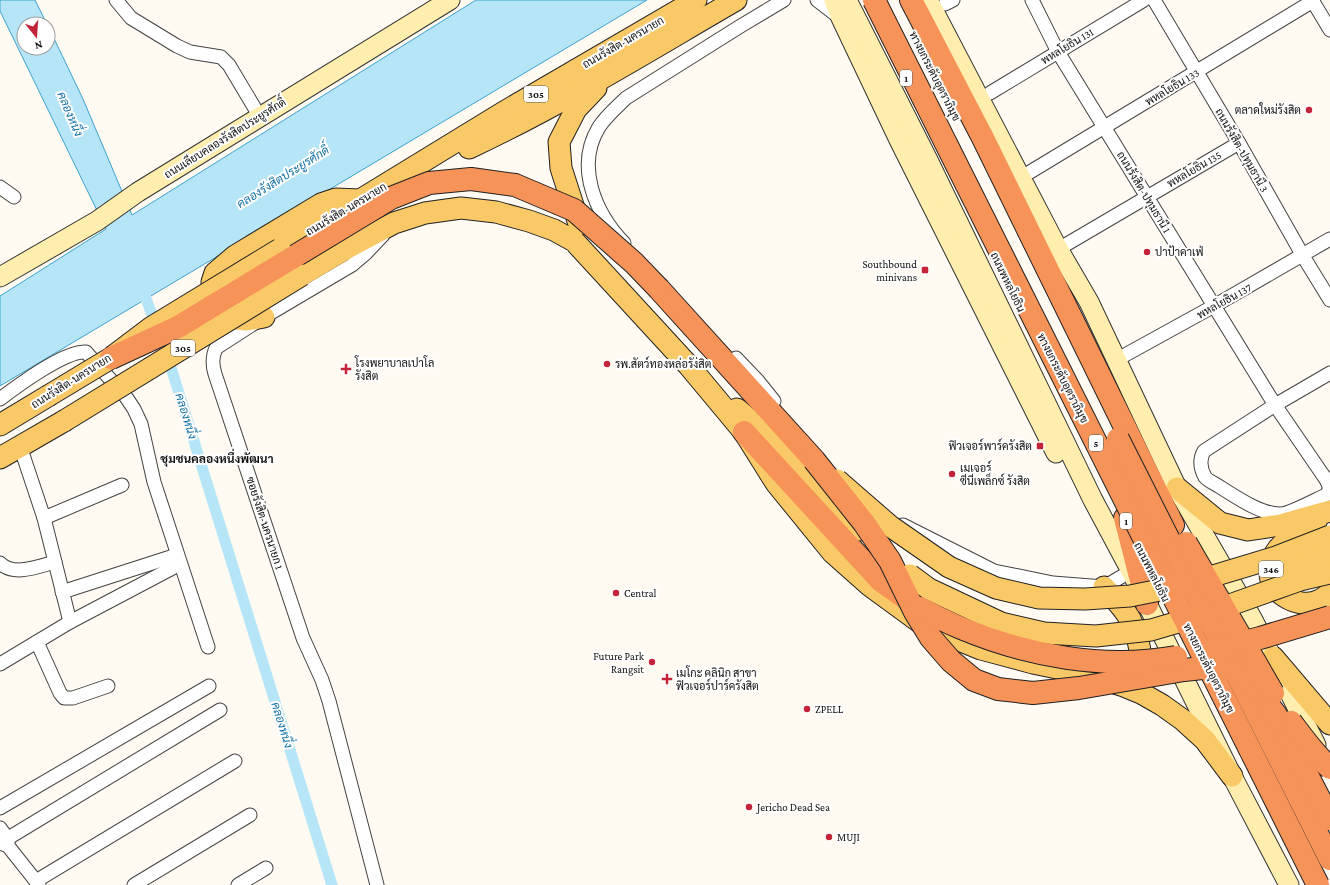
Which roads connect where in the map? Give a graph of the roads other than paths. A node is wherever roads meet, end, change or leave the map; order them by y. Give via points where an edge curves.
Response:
1 (116, 0) edge
2 (450, 0) edge
3 (696, 0) edge
4 (736, 0) edge
5 (784, 0) edge
6 (817, 0) edge
7 (834, 0) edge
8 (847, 0) edge
9 (868, 0) edge
10 (874, 0) edge
11 (897, 0) edge
12 (911, 0) edge
13 (1032, 0) edge
14 (1144, 0) edge
15 (1154, 0) edge
16 (942, 1) edge
17 (1313, 1) edge
18 (840, 18) junction
19 (1330, 30) edge
20 (1058, 52) junction
21 (612, 72) junction
22 (1196, 72) junction
23 (990, 93) junction
24 (260, 117) junction
25 (1104, 127) junction
26 (988, 133) junction
27 (1239, 144) junction
28 (936, 157) junction
29 (1030, 172) junction
30 (478, 180) junction
31 (0, 187) edge
32 (377, 190) junction
33 (575, 194) dead end
34 (14, 197) dead end
35 (1147, 197) junction
36 (359, 200) junction
37 (394, 223) junction
38 (963, 232) junction
39 (1330, 239) edge
40 (1067, 244) junction
41 (1303, 256) junction
42 (600, 269) junction
43 (0, 277) edge
44 (1081, 287) junction
45 (1330, 300) edge
46 (1214, 306) junction
47 (264, 317) junction
48 (1009, 357) junction
49 (111, 358) junction
50 (1116, 360) junction
51 (689, 366) junction
52 (1330, 373) edge
53 (0, 399) edge
54 (1275, 405) junction
55 (0, 425) edge
56 (744, 432) junction
57 (1118, 439) junction
58 (20, 446) junction
59 (0, 458) edge
60 (814, 460) junction
61 (1328, 480) edge
62 (122, 485) dead end
63 (1177, 488) junction
64 (1330, 511) edge
65 (1330, 514) edge
66 (44, 518) junction
67 (1125, 518) junction
68 (1330, 536) edge
69 (1116, 544) junction
70 (1330, 552) edge
71 (179, 560) junction
72 (55, 562) junction
73 (0, 563) edge
74 (1131, 571) junction
75 (1330, 572) edge
76 (1104, 587) junction
77 (62, 592) junction
78 (1330, 593) edge
79 (1147, 604) junction
80 (1199, 616) junction
81 (1330, 617) edge
82 (70, 622) junction
83 (37, 642) junction
84 (208, 647) dead end
85 (1272, 657) junction
86 (0, 664) edge
87 (108, 686) dead end
88 (209, 686) dead end
89 (1124, 686) junction
90 (220, 710) dead end
91 (1330, 724) edge
92 (235, 761) dead end
93 (1330, 768) edge
94 (1330, 773) edge
95 (1232, 776) junction
96 (0, 808) edge
97 (250, 815) dead end
98 (1330, 819) edge
99 (0, 828) edge
100 (5, 843) edge
101 (1330, 843) edge
102 (1330, 859) edge
103 (266, 868) dead end
104 (38, 883) edge
105 (134, 885) edge
106 (238, 885) edge
107 (377, 885) edge
108 (1289, 885) edge
109 (1311, 885) edge
110 (1318, 885) edge

1 - 24 street via 131,18 177,46 190,52 220,57 229,65
2 - 24 main road, ถนนเลียบคลองรังสิตประยูรศักดิ์
3 - 32 main road, ถนนรังสิต-นครนายก / 305 via 504,112
4 - 21 main road
5 - 76 street via 626,98 599,126 591,143 588,158 590,185 603,216 619,238 758,381 835,470 878,511 994,571 1053,582
6 - 18 street
7 - 18 main road
8 - 28 main road, ถนนพหลโยธิน / 1
9 - 28 highway, ถนนพหลโยธิน / 1
10 - 110 highway, ทางยกระดับอุตราภิมุข / 5, bridge
11 - 57 highway, ทางยกระดับอุตราภิมุข / 5
12 - 26 highway
13 - 20 street, ถนนรังสิต-ปทุมธานี 1
14 - 20 street, พหลโยธิน 131
15 - 22 street, ถนนรังสิต-ปทุมธานี 3
16 - 23 main road
16 - 26 main road
17 - 19 street
17 - 22 street, พหลโยธิน 133
18 - 48 main road
20 - 23 street, พหลโยธิน 131
20 - 25 street, ถนนรังสิต-ปทุมธานี 1
21 - 32 main road via 485,140
21 - 42 main road via 576,109 559,142 561,168 581,231
22 - 25 street, พหลโยธิน 133
22 - 27 street, ถนนรังสิต-ปทุมธานี 3
23 - 29 main road
24 - 43 main road, ถนนเลียบคลองรังสิตประยูรศักดิ์ via 138,192 97,221
25 - 29 street, พหลโยธิน 133
25 - 35 street, ถนนรังสิต-ปทุมธานี 1
26 - 44 main road
26 - 101 highway
27 - 35 street, พหลโยธิน 135
27 - 41 street, ถนนรังสิต-ปทุมธานี 3
28 - 38 main road, ถนนพหลโยธิน / 1
28 - 67 highway, ถนนพหลโยธิน / 1
29 - 40 main road
30 - 33 highway, bridge via 521,177
30 - 49 highway, bridge via 429,183 391,198 178,327
30 - 60 highway, bridge via 515,185 574,210 634,263
31 - 34 street
32 - 36 main road, ถนนรังสิต-นครนายก / 305
35 - 40 street, พหลโยธิน 135
35 - 46 street, ถนนรังสิต-ปทุมธานี 1
36 - 47 main road via 336,199 321,204 235,256 215,273 212,291 220,308 235,319
36 - 49 main road, ถนนรังสิต-นครนายก / 305, bridge via 152,327
37 - 42 main road via 425,214 461,208 496,212 554,230 574,241
37 - 47 street, ซอยรังสิต-นครนายก 1 via 352,265
37 - 58 main road, 305, bridge via 348,247
38 - 48 main road
38 - 69 main road, ถนนพหลโยธิน / 1
39 - 41 street, พหลโยธิน 137
40 - 44 main road
41 - 45 street, ถนนรังสิต-ปทุมธานี 3
41 - 46 street, พหลโยธิน 137
42 - 51 main road
44 - 50 main road
46 - 50 street, พหลโยธิน 137
46 - 54 street, ถนนรังสิต-ปทุมธานี 1
47 - 107 street, ซอยรังสิต-นครนายก 1 via 216,348 212,356 213,367 303,638 329,701
48 - 69 main road via 1079,500
49 - 55 main road, ถนนรังสิต-นครนายก / 305, bridge
50 - 63 main road
51 - 56 main road
51 - 80 main road, bridge via 772,439 840,510 910,575 930,589 1001,623 1044,633 1096,636 1151,630
52 - 54 street
53 - 71 street via 37,372 73,353 86,352 126,397 141,424 154,482
54 - 61 street, ถนนรังสิต-ปทุมธานี 1
54 - 61 street via 1204,451 1200,457 1206,478 1237,498 1274,514 1283,514 1326,495 1330,489
56 - 81 highway, bridge via 881,581 920,608 960,628 1002,643 1049,656 1093,661 1163,659 1197,654
56 - 89 main road via 776,483 833,553 868,585 925,626 981,649 1086,674
57 - 93 highway, bridge via 1164,504 1277,701 1300,734
57 - 102 highway, ทางยกระดับอุตราภิมุข / 5, bridge
58 - 59 main road, 305
58 - 66 street
60 - 68 main road, bridge via 890,526 949,567 996,588 1039,598 1085,599 1130,596 1180,586 1276,558
60 - 98 highway, bridge via 864,523 890,561 931,638 950,661 974,680 998,689 1033,693 1184,670 1221,666 1233,670 1254,686 1276,714
62 - 66 street
63 - 64 main road via 1220,523 1248,530 1280,525
63 - 85 main road
65 - 78 main road, 346 via 1289,538 1273,559 1269,574 1274,587 1286,598 1298,603 1316,602
66 - 72 street
67 - 79 highway
67 - 109 highway, ถนนพหลโยธิน / 1
69 - 74 main road, ถนนพหลโยธิน / 1
70 - 80 main road, bridge
71 - 77 street
71 - 82 street
71 - 84 street
72 - 73 street via 14,570
72 - 77 street
74 - 76 street
74 - 79 main road, ถนนพหลโยธิน / 1
75 - 80 main road, bridge
76 - 89 main road via 1130,619 1140,648 1138,671
77 - 82 street
79 - 95 main road, ถนนพหลโยธิน / 1
82 - 83 street
83 - 86 street
83 - 87 street via 64,698 73,698
85 - 91 main road
85 - 94 main road
88 - 96 street
89 - 95 main road via 1162,705 1183,720 1205,740
90 - 100 street
92 - 104 street
95 - 108 main road, ถนนพหลโยธิน / 1
97 - 105 street
99 - 100 street
100 - 104 street
103 - 106 street

